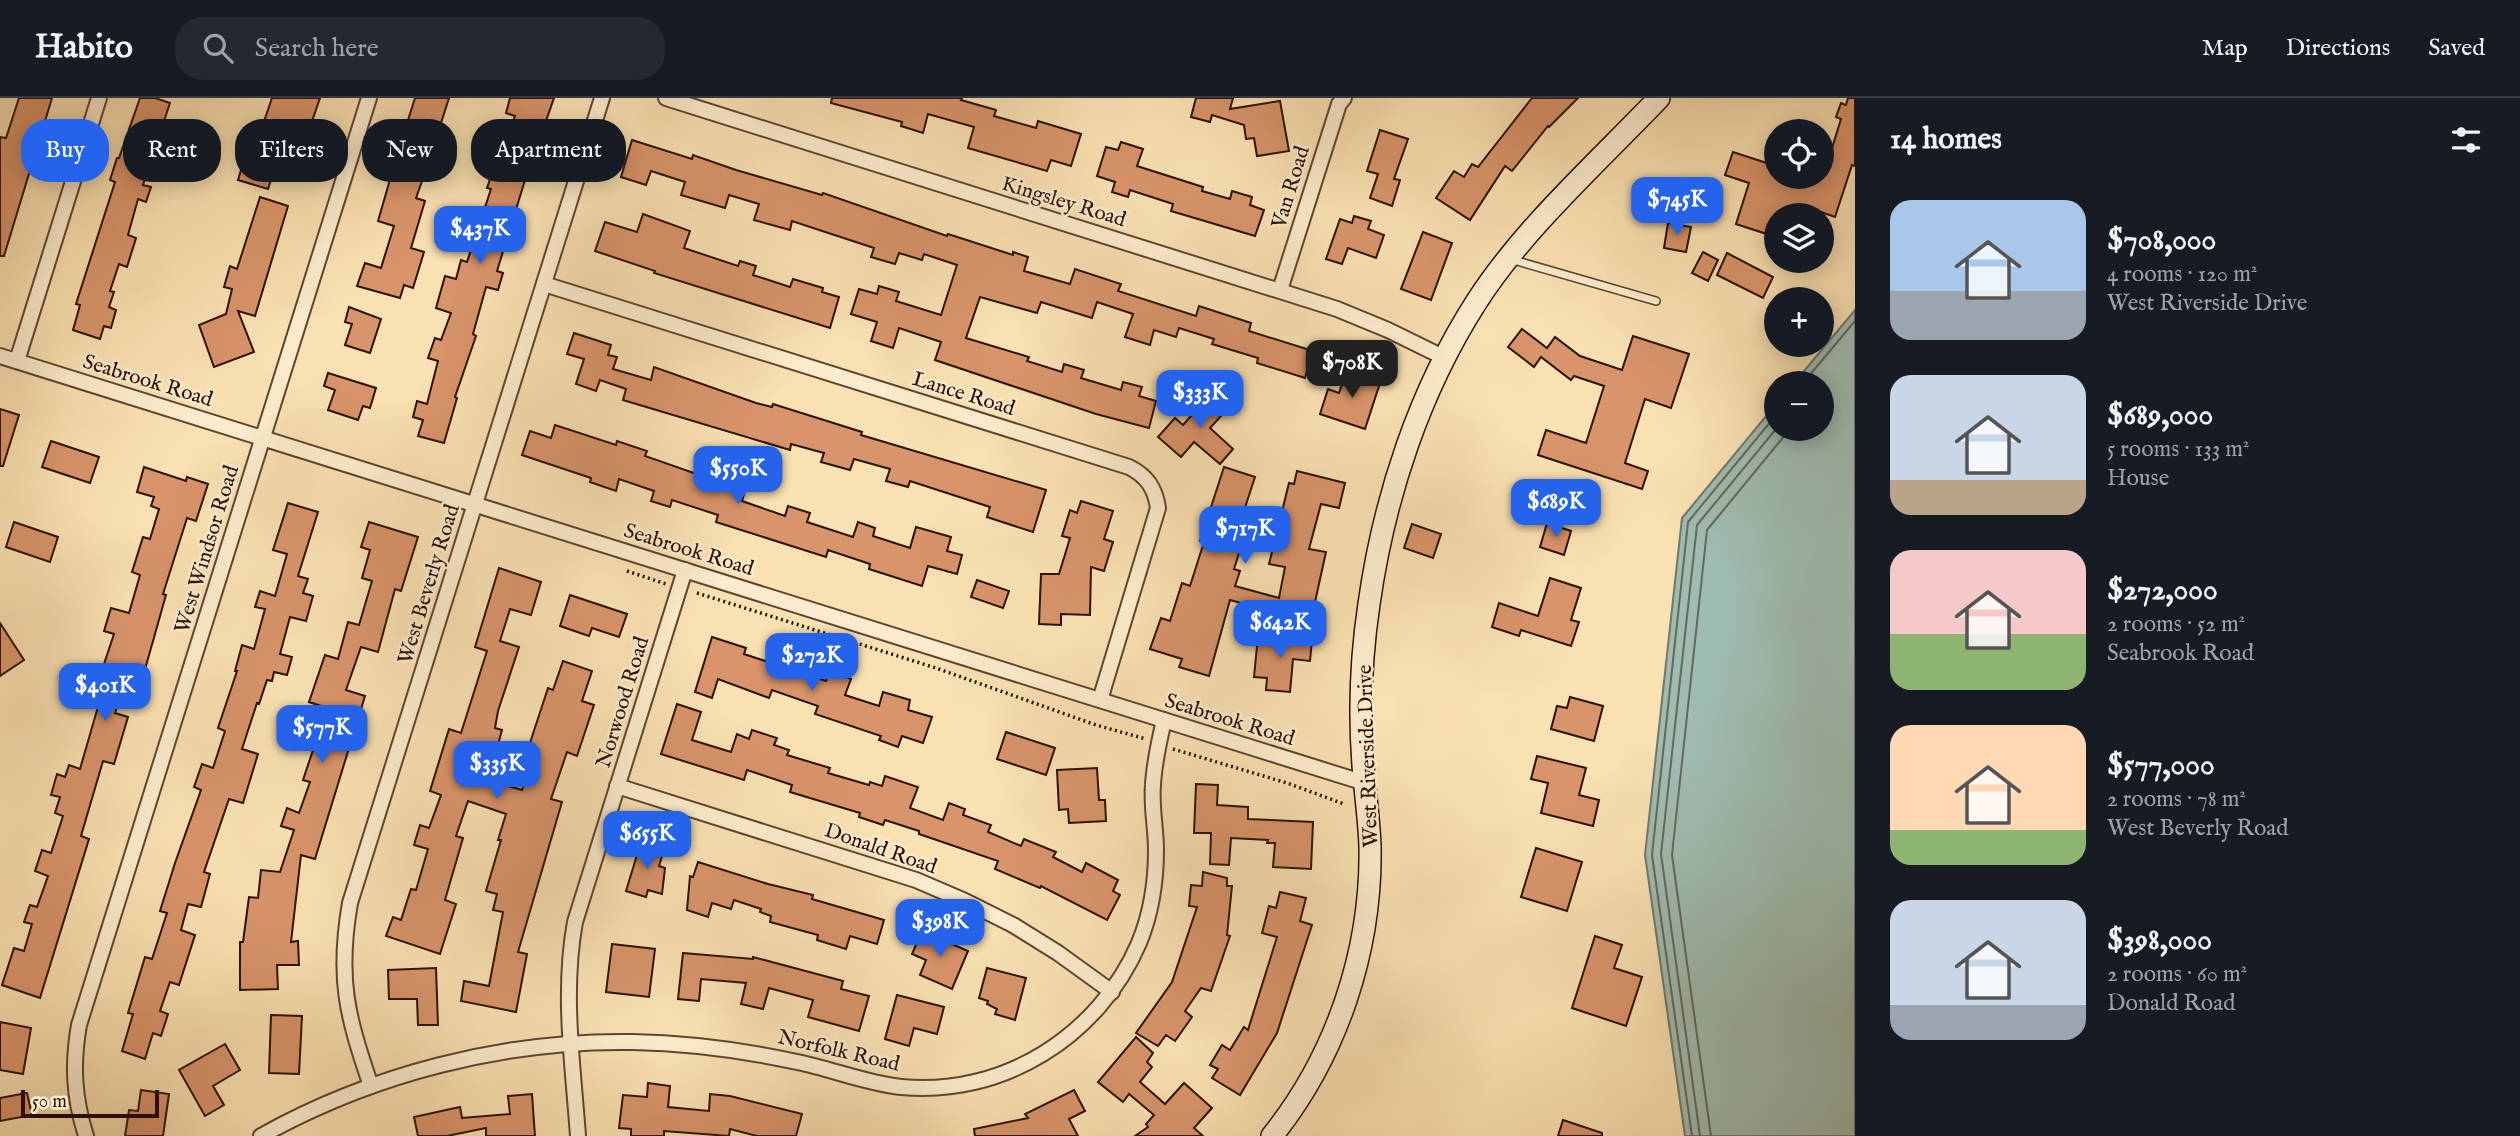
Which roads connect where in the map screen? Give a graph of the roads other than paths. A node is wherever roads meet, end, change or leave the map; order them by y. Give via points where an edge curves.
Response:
1 (99, 98) edge
2 (369, 98) edge
3 (602, 98) edge
4 (666, 98) edge
5 (1344, 98) edge
6 (1658, 98) edge
7 (1510, 259) junction
8 (544, 284) junction
9 (1280, 290) junction
10 (1656, 301) dead end
11 (0, 356) edge
12 (1445, 358) junction
13 (17, 361) junction
14 (263, 438) junction
15 (475, 504) junction
16 (685, 570) junction
17 (1100, 700) junction
18 (1164, 720) junction
19 (1365, 783) junction
20 (617, 786) junction
21 (1112, 992) junction
22 (571, 1044) junction
23 (371, 1086) junction
24 (86, 1136) edge
25 (261, 1136) edge
26 (578, 1136) edge
27 (1272, 1136) edge

1 - 13 street
2 - 14 street, West Windsor Road
3 - 8 street, West Beverly Road
4 - 9 street, Kingsley Road
5 - 9 street, Van Road
6 - 7 street, West Riverside Drive
7 - 10 lane
7 - 12 street, West Riverside Drive via 1478,300
8 - 15 street, West Beverly Road
8 - 17 street, Lance Road via 1141,473 1156,495 1158,508
9 - 12 street, Kingsley Road via 1388,330
11 - 13 street, Seabrook Road
12 - 19 street, West Riverside Drive via 1416,423 1378,548 1363,663
13 - 14 street, Seabrook Road
14 - 15 street, Seabrook Road
14 - 24 street, West Windsor Road via 79,1025 74,1081
15 - 16 street, Seabrook Road
15 - 23 street, West Beverly Road via 350,903 344,946 346,1001
16 - 17 street, Seabrook Road
16 - 20 street, Norwood Road
17 - 18 street, Seabrook Road
18 - 19 street, Seabrook Road
18 - 21 street, Norfolk Road via 1153,786 1156,848 1149,911 1140,941
19 - 27 street, West Riverside Drive via 1370,876 1355,973 1333,1035
20 - 21 street, Donald Road via 953,895 1013,925
20 - 22 street, Norwood Road via 569,955
21 - 22 street, Norfolk Road via 1074,1033 1024,1065 995,1077 933,1088 871,1082 800,1062 687,1044
22 - 23 street, Norfolk Road via 458,1061
22 - 26 street, Norwood Road
23 - 25 street, Norfolk Road

